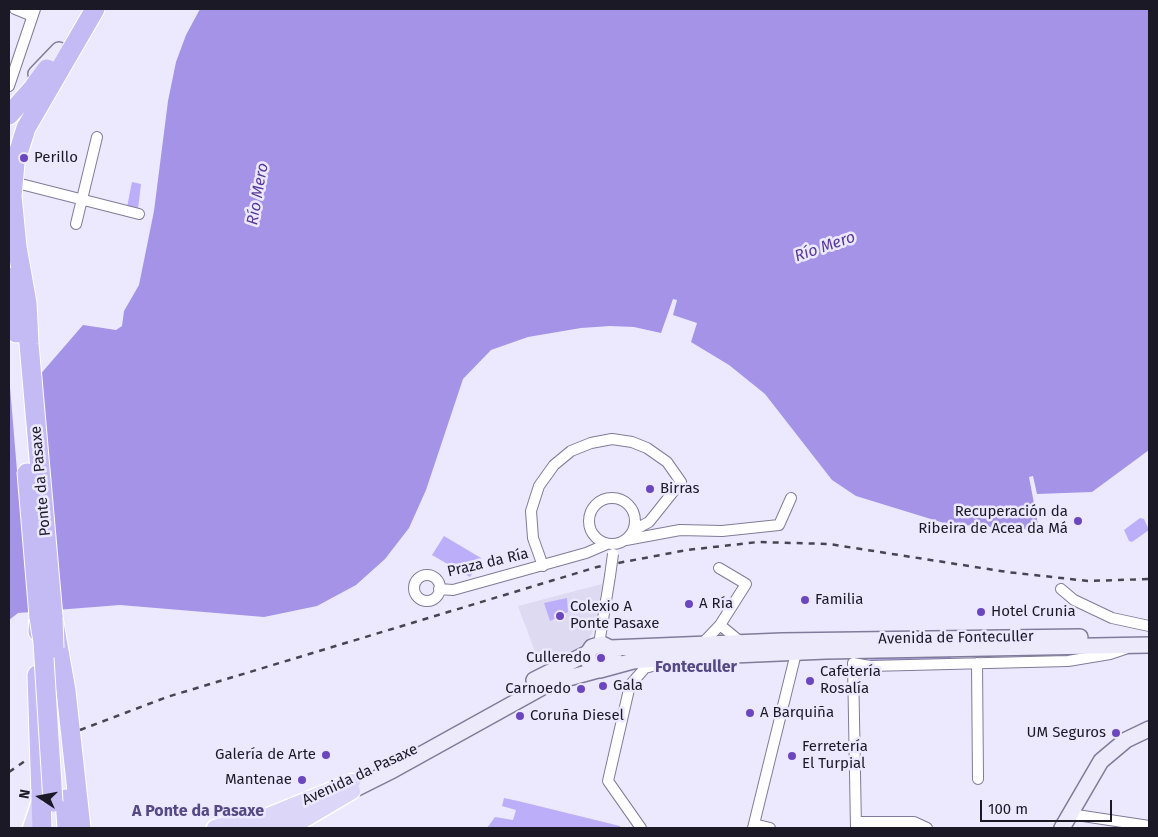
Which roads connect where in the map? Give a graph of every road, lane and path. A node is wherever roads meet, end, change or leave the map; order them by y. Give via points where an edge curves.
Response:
1 (15, 9) edge
2 (85, 9) edge
3 (95, 9) edge
4 (33, 13) edge
5 (59, 50) junction
6 (9, 86) edge
7 (9, 102) edge
8 (9, 115) edge
9 (97, 137) dead end
10 (13, 182) junction
11 (82, 199) junction
12 (139, 214) dead end
13 (76, 224) dead end
14 (9, 246) edge
15 (9, 277) edge
16 (9, 308) edge
17 (23, 345) junction
18 (792, 498) dead end
19 (634, 530) junction
20 (626, 540) junction
21 (611, 548) junction
22 (543, 566) junction
23 (719, 568) dead end
24 (440, 589) dead end
25 (1061, 589) dead end
26 (46, 617) junction
27 (720, 625) junction
28 (1149, 626) edge
29 (928, 637) junction
30 (990, 637) junction
31 (1149, 637) edge
32 (762, 642) junction
33 (742, 643) junction
34 (701, 645) junction
35 (1142, 646) edge
36 (599, 649) junction
37 (797, 651) junction
38 (852, 653) junction
39 (1070, 654) junction
40 (711, 657) junction
41 (976, 663) junction
42 (608, 667) junction
43 (630, 685) junction
44 (480, 718) junction
45 (1149, 729) edge
46 (978, 779) dead end
47 (353, 785) junction
48 (41, 794) junction
49 (1070, 814) junction
50 (267, 822) edge
51 (856, 825) edge
52 (78, 826) edge
53 (754, 826) edge
54 (1149, 826) edge
55 (31, 828) edge
56 (42, 828) edge
57 (55, 828) edge
58 (216, 828) edge
59 (239, 828) edge
60 (290, 828) edge
61 (641, 828) edge
62 (770, 828) edge
63 (927, 828) edge
64 (1062, 828) edge

1 - 4 street
2 - 5 highway
3 - 10 highway via 26,128 15,163
4 - 6 street
5 - 7 main road
5 - 8 highway via 34,88
9 - 11 street
10 - 11 street
10 - 17 highway via 13,212 27,303
11 - 12 street
11 - 13 street
14 - 17 main road via 22,298
15 - 17 highway
16 - 17 main road
17 - 26 highway, Ponte da Pasaxe
18 - 20 street via 779,525 722,531 680,530
19 - 20 street, Praza da Ría
19 - 21 street via 636,517 629,505 617,498 604,500 592,509 589,524 595,537
19 - 22 street, Praza da Ría via 649,522 681,482 675,470 647,448 612,439 591,443 571,451 554,465 539,486 531,511 533,538
20 - 21 street, Praza da Ría
21 - 22 street, Praza da Ría
21 - 36 street, bridge
22 - 24 street, Praza da Ría via 453,590
23 - 27 street via 746,584
25 - 28 street via 1074,600 1112,618
26 - 48 highway, bridge via 37,694
26 - 52 highway, bridge via 53,639
26 - 52 highway, bridge via 66,690
26 - 57 highway, bridge via 43,642
27 - 33 street
27 - 34 street
29 - 30 main road, Avenida de Fonteculler
29 - 32 main road, Avenida de Fonteculler
29 - 38 street via 917,643
30 - 31 main road, Avenida de Fonteculler
30 - 39 main road via 1059,644
32 - 33 main road, Avenida de Fonteculler
32 - 37 street, Avenida de Fonteculler
33 - 34 main road, Avenida de Fonteculler
34 - 36 main road, Avenida de Fonteculler
35 - 39 main road, Avenida de Fonteculler
36 - 42 main road via 614,657
36 - 42 main road via 590,664
36 - 44 main road, Avenida de Fonteculler via 537,678
37 - 38 street, Avenida de Fonteculler
37 - 38 main road, Avenida de Fonteculler
37 - 40 main road, Avenida de Fonteculler
37 - 53 street
38 - 39 main road, Avenida de Fonteculler via 884,650
38 - 41 street via 870,666
38 - 51 street
39 - 41 street
40 - 42 main road, Avenida de Fonteculler via 664,658
40 - 43 street via 645,668
41 - 46 street
42 - 43 street via 627,675
42 - 44 main road, Avenida de Fonteculler via 550,682
43 - 61 street via 608,781
44 - 47 main road, Avenida da Pasaxe
45 - 49 main road via 1126,740 1101,761
47 - 50 main road, Avenida da Pasaxe
47 - 60 main road
48 - 55 main road
48 - 56 highway
49 - 54 street
49 - 64 main road
50 - 58 main road via 241,819
50 - 59 main road, Avenida da Pasaxe
51 - 63 street via 914,822
53 - 62 street

